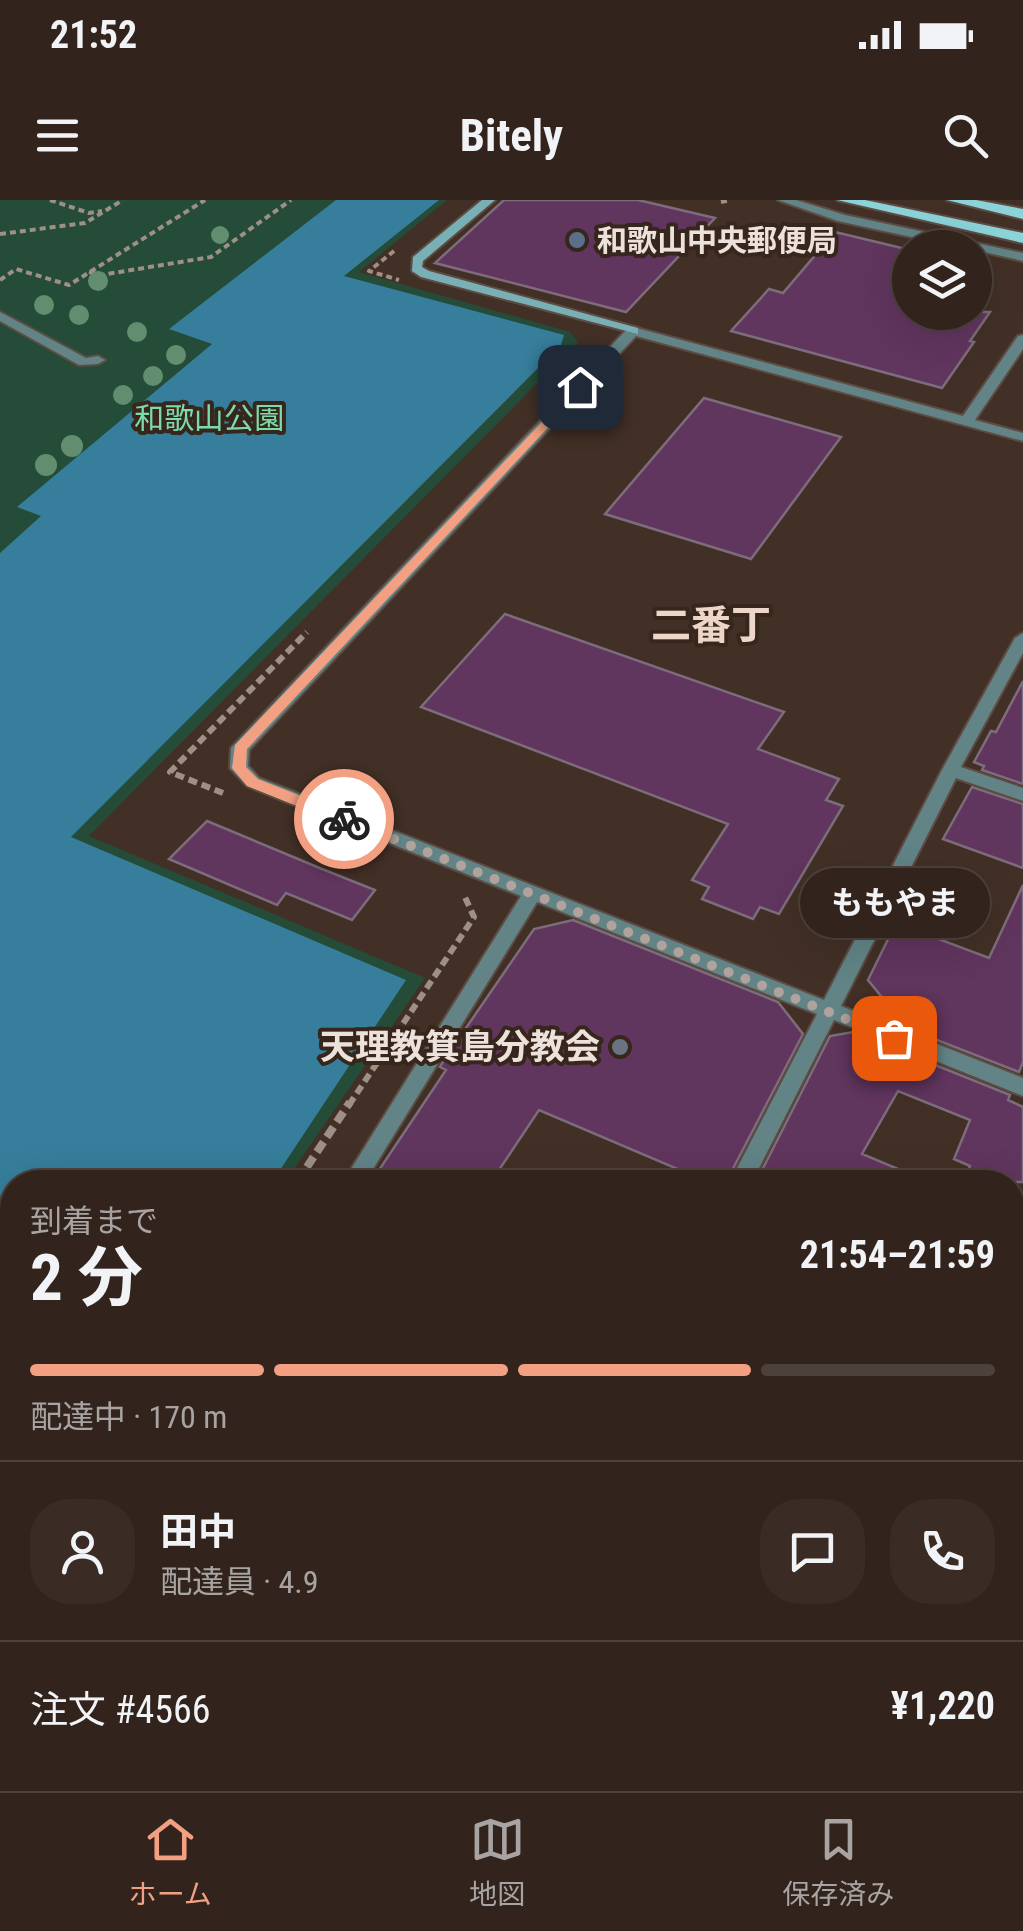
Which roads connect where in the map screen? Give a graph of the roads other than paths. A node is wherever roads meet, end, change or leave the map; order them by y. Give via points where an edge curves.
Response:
1 (489, 200) edge
2 (784, 200) edge
3 (844, 200) edge
4 (954, 200) edge
5 (1023, 214) edge
6 (1023, 238) edge
7 (1023, 257) edge
8 (0, 316) edge
9 (633, 331) junction
10 (1023, 339) edge
11 (98, 360) dead end
12 (966, 422) junction
13 (1023, 437) edge
14 (1023, 638) edge
15 (951, 770) junction
16 (1023, 794) edge
17 (532, 894) junction
18 (830, 1013) junction
19 (1023, 1086) edge
20 (361, 1170) edge
21 (747, 1170) edge

1 - 9 street via 417,260 416,268
2 - 7 street
3 - 6 main road
4 - 5 main road
8 - 11 street via 84,362
9 - 12 street
9 - 17 street via 240,748 239,768 252,782
10 - 12 street
12 - 13 street
14 - 15 street
15 - 16 street
15 - 18 street
17 - 18 street
17 - 20 street
18 - 19 street
18 - 21 street

